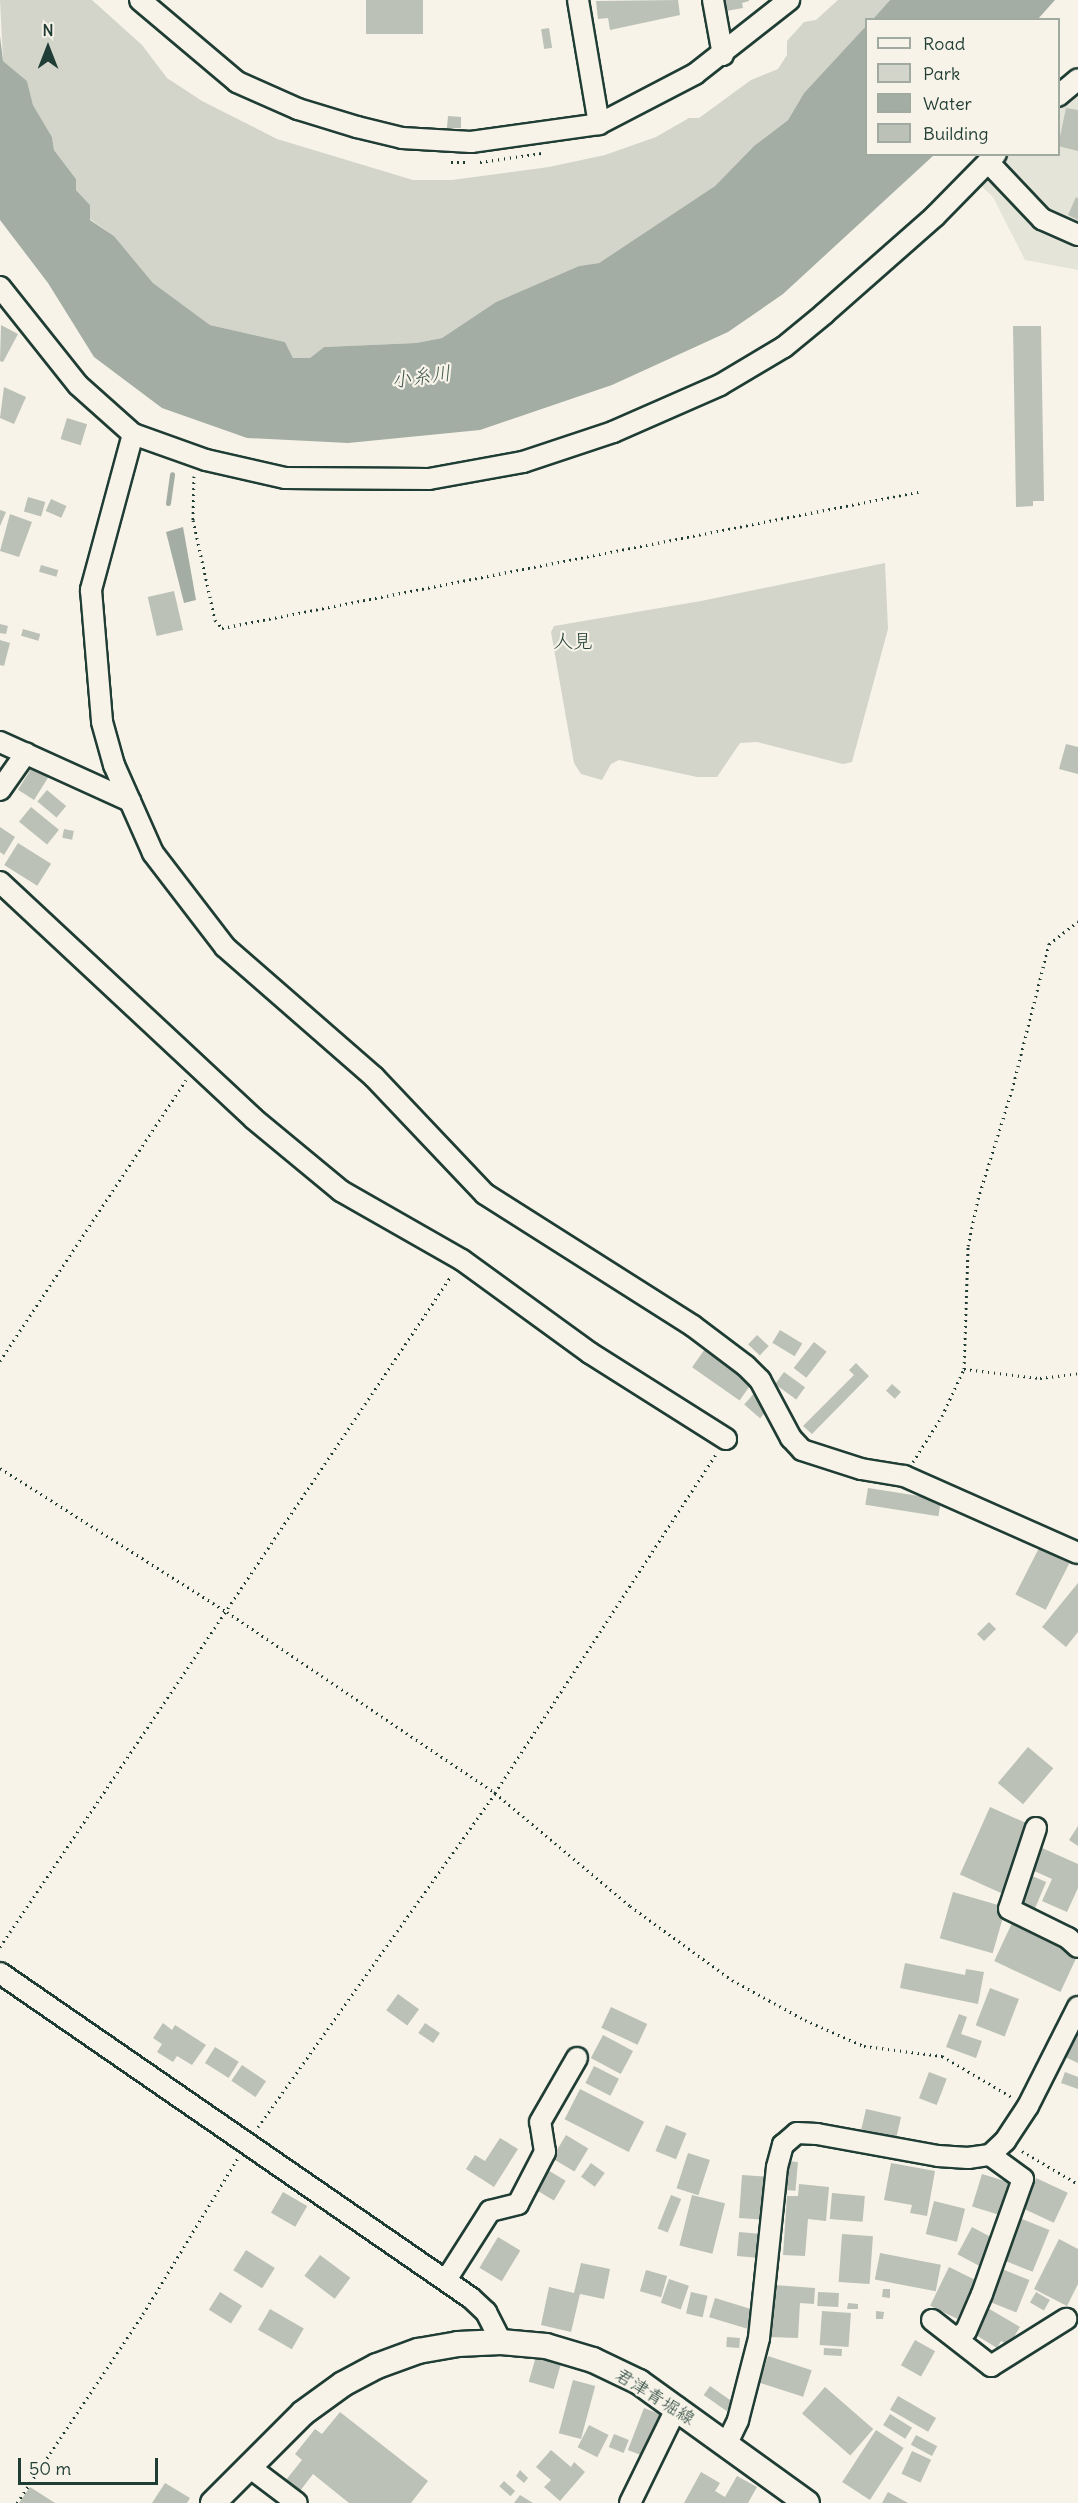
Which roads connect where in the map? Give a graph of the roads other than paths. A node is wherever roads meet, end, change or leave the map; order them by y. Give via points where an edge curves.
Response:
1 (141, 0) edge
2 (578, 0) edge
3 (713, 0) edge
4 (789, 0) edge
5 (723, 55) junction
6 (1078, 79) edge
7 (1060, 95) edge
8 (599, 124) junction
9 (992, 158) edge
10 (1078, 236) edge
11 (0, 287) edge
12 (133, 434) junction
13 (0, 742) edge
14 (26, 753) junction
15 (0, 790) edge
16 (130, 801) junction
17 (0, 882) edge
18 (726, 1439) road end
19 (1078, 1553) edge
20 (1036, 1827) dead end
21 (1078, 1947) edge
22 (0, 1973) edge
23 (1078, 2007) edge
24 (577, 2058) dead end
25 (998, 2148) junction
26 (446, 2280) junction
27 (1066, 2319) dead end
28 (932, 2320) dead end
29 (957, 2338) junction
30 (501, 2342) junction
31 (677, 2407) junction
32 (726, 2445) junction
33 (248, 2466) junction
34 (213, 2503) edge
35 (297, 2503) edge
36 (630, 2503) edge
37 (807, 2503) edge

1 - 8 street via 237,82 298,109 357,127 402,138 471,142
2 - 8 street
3 - 5 street
4 - 5 street
5 - 8 street via 686,80
6 - 7 street
9 - 10 street via 1042,219
9 - 12 street via 934,216 784,347 720,384 613,432 523,462 429,479 285,478 199,457
11 - 12 street via 78,385
12 - 16 street via 91,590 102,722 114,765
13 - 14 street
14 - 15 street
14 - 16 street
16 - 19 street via 153,853 225,947 374,1077 485,1194 693,1326 746,1366 760,1380 791,1438 802,1450 861,1469 904,1476
17 - 18 street via 196,1065 341,1191 462,1260 590,1353
20 - 21 street via 1009,1909 1068,1938
22 - 26 street
23 - 25 street via 1028,2106
24 - 26 street via 540,2122 545,2152 518,2204 489,2211
25 - 29 street via 1023,2179 982,2294 966,2331
25 - 32 street via 968,2158 938,2156 797,2133 783,2145 777,2167 759,2337 738,2420
26 - 30 street via 486,2312
27 - 29 street via 991,2366
28 - 29 street
30 - 31 main road, 君津青堀線 via 546,2346 593,2360 639,2382
30 - 33 main road, 君津青堀線 via 448,2346 377,2366 303,2413
31 - 32 main road, 君津青堀線
31 - 36 street
32 - 37 main road, 君津青堀線
33 - 34 main road, 君津青堀線
33 - 35 street

